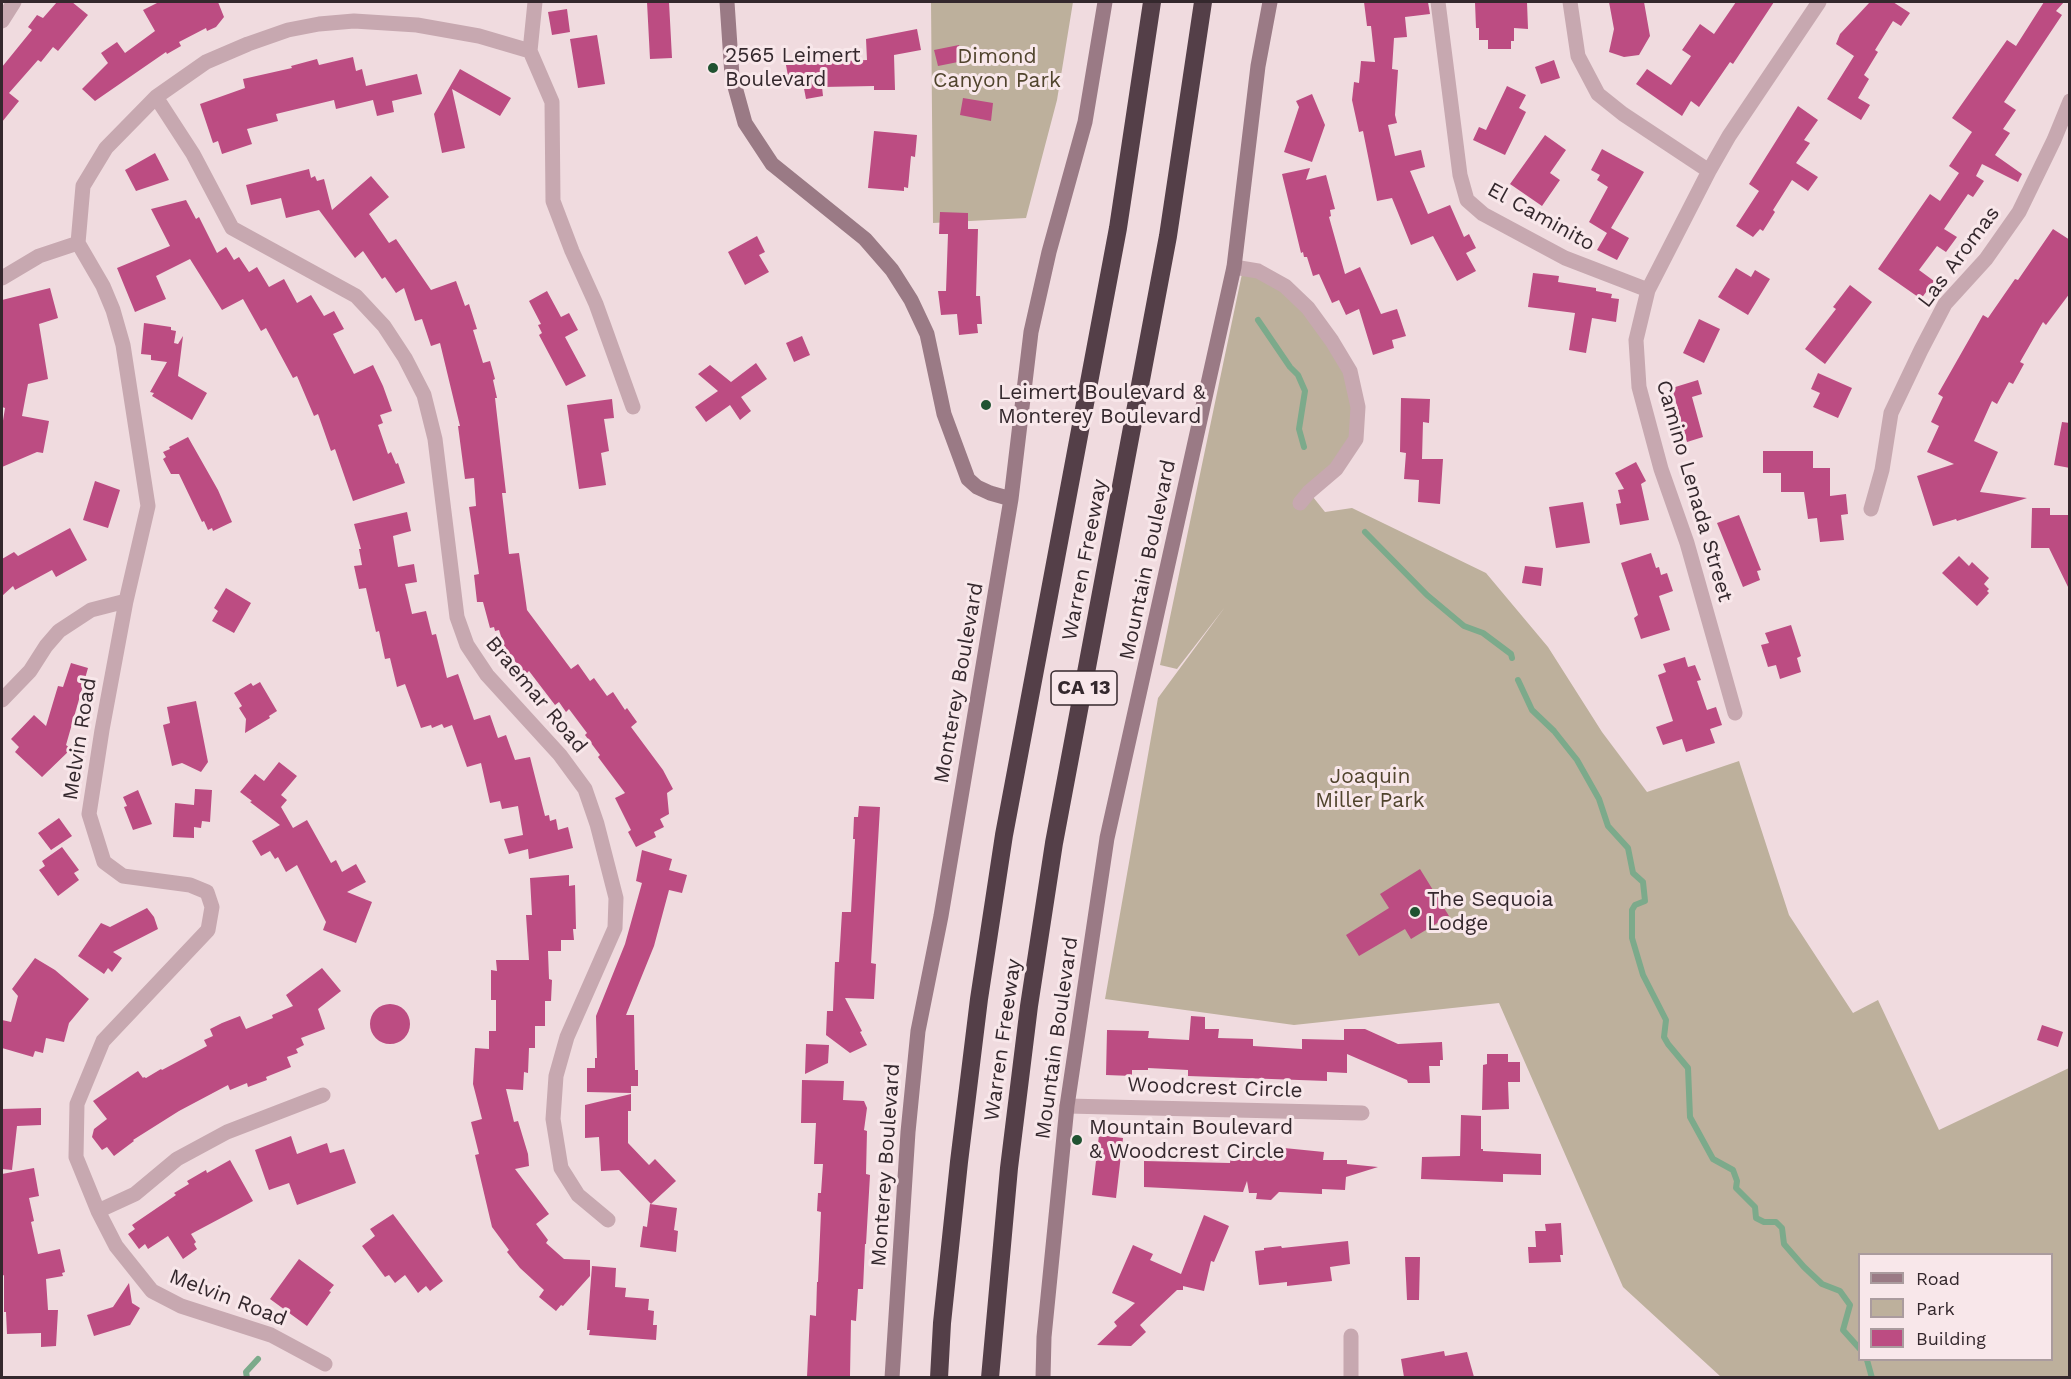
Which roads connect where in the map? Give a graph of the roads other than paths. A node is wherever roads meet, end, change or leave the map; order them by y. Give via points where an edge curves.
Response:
1 (14, 2) edge
2 (534, 2) edge
3 (727, 2) edge
4 (1105, 2) edge
5 (1152, 2) edge
6 (1203, 2) edge
7 (1270, 2) edge
8 (1438, 2) edge
9 (1570, 2) edge
10 (1819, 2) edge
11 (2, 21) edge
12 (530, 51) junction
13 (156, 97) junction
14 (2070, 101) edge
15 (1709, 171) junction
16 (78, 243) junction
17 (1234, 267) junction
18 (2, 278) edge
19 (1648, 290) junction
20 (633, 407) dead end
21 (1011, 499) junction
22 (1300, 503) dead end
23 (1871, 509) dead end
24 (126, 601) junction
25 (2, 700) edge
26 (1735, 713) dead end
27 (323, 1095) dead end
28 (1067, 1106) junction
29 (1362, 1113) dead end
30 (98, 1210) junction
31 (608, 1220) dead end
32 (1351, 1336) dead end
33 (325, 1364) dead end
34 (892, 1377) edge
35 (939, 1377) edge
36 (990, 1377) edge
37 (1043, 1377) edge
38 (1351, 1377) edge

1 - 11 street
2 - 12 street
3 - 21 street via 732,76 745,123 772,164 865,239 892,270 927,334 944,414 968,479 977,487
4 - 21 street, Monterey Boulevard via 1085,122 1031,332
5 - 35 highway, Warren Freeway / CA 13 via 1116,239 1004,835 959,1162
6 - 36 highway, Warren Freeway / CA 13 via 1168,236 1052,855 1009,1168
7 - 17 street, Mountain Boulevard via 1258,66
8 - 19 street, El Caminito via 1458,164 1467,200 1484,214 1565,258
9 - 15 street via 1578,56 1598,94
10 - 15 street, Camino Lenada Street
12 - 13 street via 417,24 319,24 288,30 206,62
12 - 20 street via 552,102 553,201
13 - 16 street via 106,148 83,186
13 - 31 street, Braemar Road via 193,154 232,228 356,296 384,326 405,358 424,395 435,439 457,617 467,645 487,675 560,755 585,789 616,898 615,928 567,1037 556,1076 553,1119 561,1168 578,1195
14 - 23 street, Las Aromas via 2019,212 1986,259 1945,304 1921,350 1891,413
15 - 19 street, Camino Lenada Street
16 - 18 street via 39,256
16 - 24 street, Melvin Road via 103,286 123,345 148,506
17 - 22 street via 1258,271 1285,286 1308,308 1350,371 1358,407 1356,439 1336,469
17 - 28 street, Mountain Boulevard via 1107,838
19 - 26 street, Camino Lenada Street via 1636,340 1640,387
21 - 34 street, Monterey Boulevard via 918,1031
24 - 25 street via 91,610 59,631
24 - 30 street, Melvin Road via 89,814 105,862 123,876 190,885 207,892 212,907 208,930 103,1041 77,1104 76,1157
27 - 30 street via 227,1132 177,1159 135,1194
28 - 29 street, Woodcrest Circle
28 - 37 street, Mountain Boulevard
30 - 33 street, Melvin Road via 116,1246 152,1291 182,1306 272,1335
32 - 38 street

